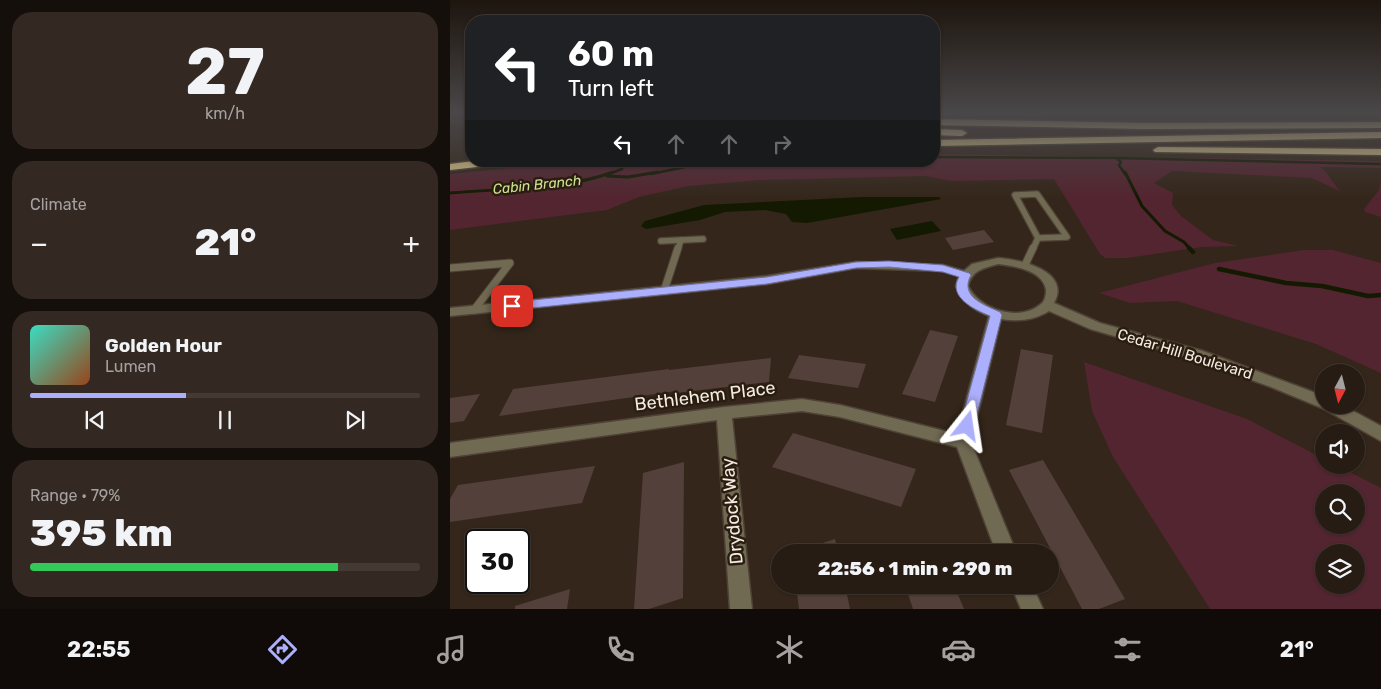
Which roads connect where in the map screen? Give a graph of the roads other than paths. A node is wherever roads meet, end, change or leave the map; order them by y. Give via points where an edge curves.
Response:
1 (1022, 141) edge
2 (940, 143) edge
3 (940, 148) edge
4 (1381, 152) edge
5 (465, 165) edge
6 (450, 166) edge
7 (703, 238) dead end
8 (1038, 238) junction
9 (681, 240) junction
10 (661, 241) dead end
11 (1025, 265) junction
12 (450, 268) edge
13 (966, 275) junction
14 (664, 291) junction
15 (1047, 305) junction
16 (474, 310) junction
17 (450, 312) edge
18 (996, 315) junction
19 (1315, 399) edge
20 (724, 413) junction
21 (1344, 414) edge
22 (1381, 434) edge
23 (963, 442) junction
24 (450, 450) edge
25 (1003, 544) edge
26 (1025, 594) edge
27 (741, 609) edge
28 (1032, 609) edge

1 - 2 highway
3 - 4 highway
5 - 6 highway
7 - 9 lane
8 - 8 lane via 1024,213 1015,196 1037,194 1067,237
8 - 11 lane
9 - 10 lane
9 - 14 lane
11 - 13 street via 998,261 986,263
11 - 15 street via 1046,277 1051,285 1053,294
12 - 16 lane via 510,264
13 - 14 street via 943,268 856,265 767,280
13 - 18 street via 962,281 966,298 975,306
14 - 16 street
15 - 18 street via 1017,317
15 - 19 street, Cedar Hill Boulevard via 1095,326 1198,355
16 - 17 street
18 - 23 street
20 - 23 street, Bethlehem Place via 802,406 840,411
20 - 24 street, Bethlehem Place
20 - 27 street, Drydock Way
21 - 22 street
23 - 25 street
26 - 28 street

